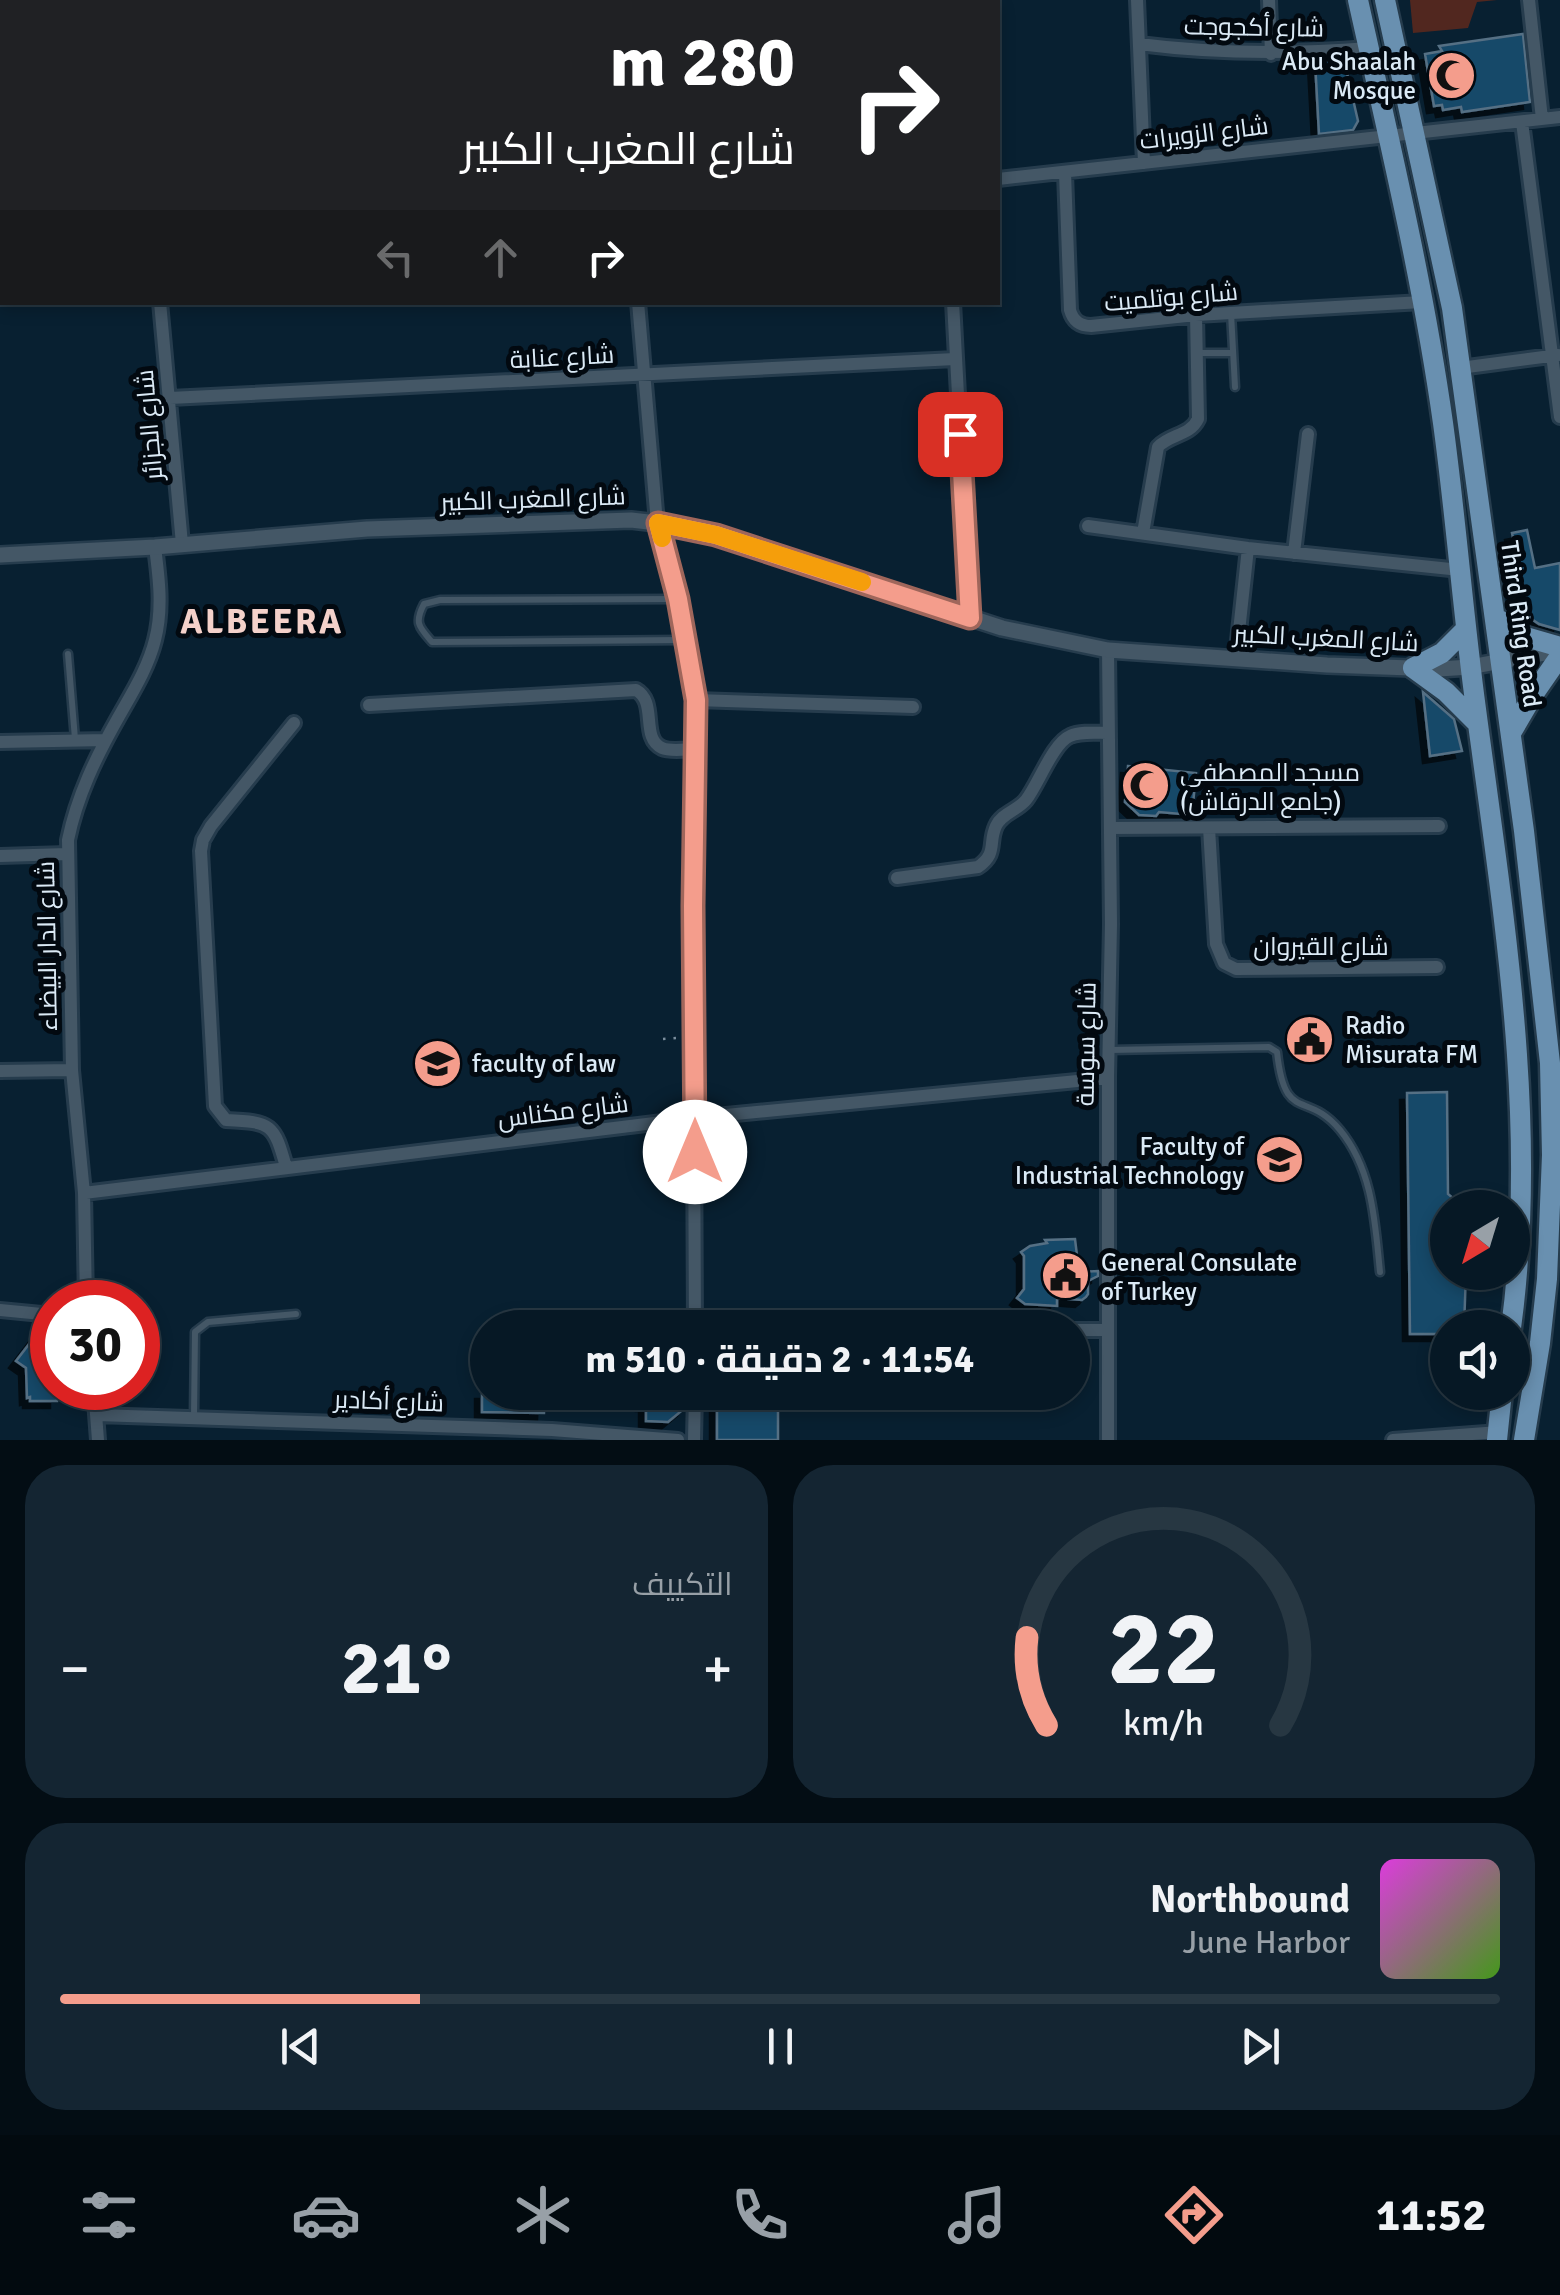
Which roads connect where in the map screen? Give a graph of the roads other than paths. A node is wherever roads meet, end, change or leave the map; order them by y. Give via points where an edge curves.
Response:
1 (1137, 0) edge
2 (1269, 0) edge
3 (1358, 0) edge
4 (1386, 0) edge
5 (1530, 0) edge
6 (1139, 44) junction
7 (1369, 48) junction
8 (1271, 54) junction
9 (1560, 117) edge
10 (1542, 119) junction
11 (1522, 122) junction
12 (1415, 132) junction
13 (1388, 135) junction
14 (1144, 163) junction
15 (1064, 173) junction
16 (1000, 179) edge
17 (1422, 302) junction
18 (160, 305) edge
19 (638, 305) edge
20 (953, 305) edge
21 (1231, 313) junction
22 (1196, 315) junction
23 (1554, 320) edge
24 (1234, 352) junction
25 (1198, 353) junction
26 (1557, 355) edge
27 (955, 359) junction
28 (1460, 368) junction
29 (644, 376) junction
30 (1235, 387) dead end
31 (170, 398) junction
32 (1560, 417) edge
33 (1308, 434) dead end
34 (658, 523) junction
35 (1088, 526) dead end
36 (1143, 534) junction
37 (182, 544) junction
38 (156, 547) junction
39 (1248, 548) junction
40 (1294, 553) junction
41 (0, 555) edge
42 (1460, 570) junction
43 (678, 599) junction
44 (970, 618) junction
45 (1496, 618) junction
46 (1466, 629) junction
47 (686, 640) junction
48 (1108, 650) junction
49 (1560, 651) edge
50 (68, 654) dead end
51 (1236, 659) junction
52 (1502, 662) junction
53 (1470, 667) junction
54 (1413, 668) junction
55 (696, 700) junction
56 (369, 705) dead end
57 (913, 707) dead end
58 (294, 723) dead end
59 (1478, 724) junction
60 (1109, 733) junction
61 (1511, 733) junction
62 (75, 740) junction
63 (106, 740) junction
64 (0, 742) edge
65 (696, 749) junction
66 (1439, 826) dead end
67 (1110, 828) junction
68 (1209, 828) junction
69 (67, 854) junction
70 (0, 856) edge
71 (897, 878) dead end
72 (1437, 967) dead end
73 (1550, 979) edge
74 (1108, 1050) junction
75 (1555, 1063) edge
76 (72, 1070) junction
77 (0, 1072) edge
78 (1108, 1078) junction
79 (695, 1118) junction
80 (1556, 1156) edge
81 (286, 1168) junction
82 (84, 1193) junction
83 (1380, 1272) dead end
84 (86, 1280) edge
85 (0, 1310) edge
86 (695, 1310) edge
87 (1513, 1310) edge
88 (30, 1313) edge
89 (296, 1314) dead end
90 (1090, 1330) edge
91 (1107, 1330) junction
92 (97, 1410) edge
93 (694, 1410) edge
94 (1500, 1410) edge
95 (97, 1414) junction
96 (194, 1418) junction
97 (384, 1424) junction
98 (458, 1433) edge
99 (521, 1434) edge
100 (564, 1436) edge
101 (1498, 1436) edge
102 (98, 1440) edge
103 (384, 1440) edge
104 (678, 1440) edge
105 (694, 1440) edge
106 (1108, 1440) edge
107 (1392, 1440) edge
108 (1524, 1440) edge

1 - 6 street
2 - 8 street
3 - 7 main road
4 - 12 main road, Third Ring Road
5 - 10 street
6 - 8 street, شارع أكجوجت
6 - 14 street
7 - 8 street, شارع أكجوجت
7 - 13 main road
9 - 10 street, شارع الزويرات
10 - 11 street, شارع الزويرات
11 - 12 street, شارع الزويرات
11 - 23 street
12 - 13 street, شارع الزويرات
12 - 28 main road, Third Ring Road
13 - 14 street, شارع الزويرات
13 - 17 main road
14 - 15 street, شارع الزويرات
15 - 16 street, شارع الزويرات
15 - 22 street, شارع بوتلميت via 1068,296 1076,322
17 - 21 street, شارع بوتلميت
17 - 42 main road
18 - 31 street, شارع الجزائر
19 - 29 street
20 - 27 street
21 - 22 street, شارع بوتلميت
21 - 24 lane
22 - 25 street
23 - 26 street
24 - 25 lane
24 - 30 lane
25 - 36 street via 1198,419 1158,447
26 - 28 street
26 - 32 street
27 - 29 street, شارع عنابة
27 - 44 street
28 - 45 main road, Third Ring Road
29 - 31 street, شارع عنابة
29 - 34 street
31 - 37 street, شارع الجزائر
33 - 40 street
34 - 37 street, شارع المغرب الكبير via 367,529
34 - 43 street
34 - 44 street, شارع المغرب الكبير via 716,535
35 - 36 street
36 - 39 street
37 - 38 street, شارع المغرب الكبير
38 - 41 street, شارع المغرب الكبير
38 - 63 street, شارع الدار البيضاء via 155,640
39 - 40 street
39 - 51 street
40 - 42 street
42 - 46 main road
43 - 47 street
43 - 47 lane via 440,600 424,604 418,616 432,642
44 - 48 street, شارع المغرب الكبير
45 - 49 main road
45 - 52 main road, Third Ring Road
46 - 53 main road
46 - 54 main road
47 - 55 street
48 - 51 street, شارع المغرب الكبير
48 - 60 street, شارع سوسة
49 - 52 street, شارع المغرب الكبير
49 - 61 main road
50 - 62 lane
51 - 54 street, شارع المغرب الكبير
52 - 53 street, شارع المغرب الكبير
52 - 61 main road, Third Ring Road
53 - 54 street, شارع المغرب الكبير
53 - 59 main road
54 - 59 main road
55 - 57 street
55 - 65 street
56 - 65 street via 636,690 646,699 658,746
58 - 81 street via 211,826 201,852 214,1106 226,1120 270,1128
59 - 87 main road via 1520,1106
60 - 67 street, شارع سوسة
60 - 71 street via 1073,734 1061,742 1028,797 1000,820 987,860
61 - 73 main road, Third Ring Road
62 - 63 street
62 - 64 street
63 - 69 street, شارع الدار البيضاء via 78,801
65 - 79 street
66 - 68 street
67 - 68 street
67 - 74 street, شارع سوسة
68 - 72 street, شارع القيروان via 1216,944 1224,963 1236,969
69 - 70 street
69 - 76 street, شارع الدار البيضاء
73 - 75 main road, Third Ring Road
74 - 78 street, شارع سوسة
74 - 83 lane via 1277,1052 1287,1096 1323,1113 1359,1163 1372,1197
75 - 80 main road, Third Ring Road
76 - 77 street
76 - 82 street, شارع الدار البيضاء
78 - 79 street, شارع مكناس
78 - 91 street, شارع سوسة
79 - 81 street, شارع مكناس
79 - 86 street
80 - 108 main road, Third Ring Road
81 - 82 street, شارع مكناس
82 - 84 street, شارع الدار البيضاء
85 - 88 street
89 - 96 lane via 198,1327
90 - 91 street
91 - 106 street, شارع سوسة
92 - 95 street
93 - 105 street
94 - 101 main road
95 - 96 street, شارع أكادير
95 - 102 street
96 - 97 street, شارع أكادير
97 - 98 street, شارع أكادير
97 - 103 street
98 - 99 street, شارع أكادير
99 - 100 street, شارع أكادير
100 - 104 street, شارع أكادير
101 - 107 street

